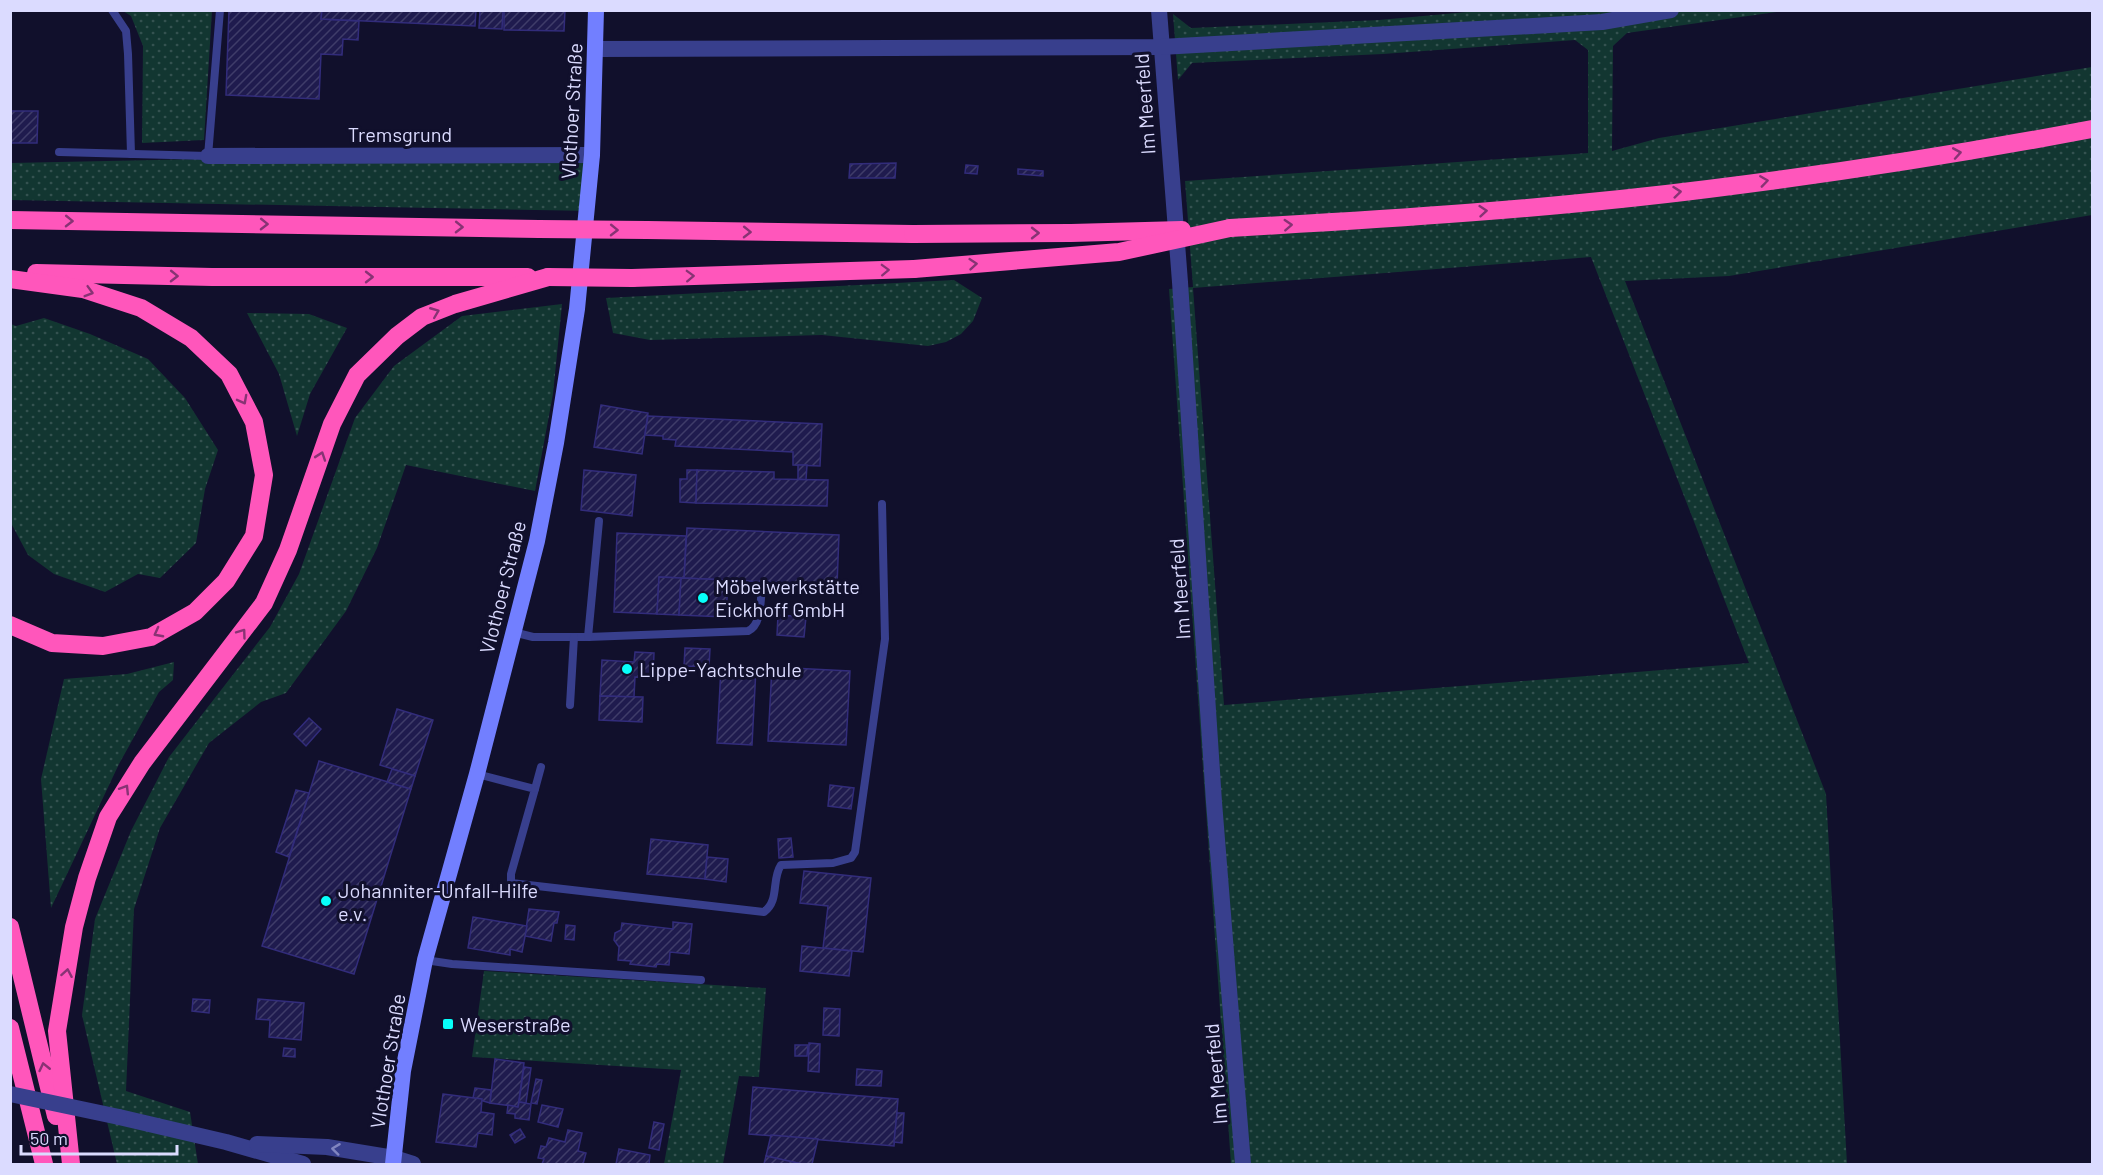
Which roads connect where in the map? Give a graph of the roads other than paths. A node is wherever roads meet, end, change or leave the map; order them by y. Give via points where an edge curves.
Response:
1 (112, 10) edge
2 (220, 10) edge
3 (596, 10) edge
4 (1158, 10) edge
5 (1671, 10) edge
6 (1161, 47) junction
7 (596, 49) junction
8 (2092, 129) edge
9 (59, 152) dead end
10 (132, 154) junction
11 (592, 155) junction
12 (208, 156) junction
13 (10, 220) edge
14 (1230, 228) junction
15 (10, 272) edge
16 (548, 277) junction
17 (10, 279) edge
18 (882, 504) dead end
19 (598, 521) dead end
20 (762, 588) dead end
21 (10, 625) edge
22 (513, 632) junction
23 (574, 637) junction
24 (588, 637) junction
25 (570, 705) dead end
26 (542, 767) dead end
27 (477, 774) junction
28 (535, 789) junction
29 (10, 927) edge
30 (425, 960) junction
31 (701, 980) dead end
32 (10, 1028) edge
33 (10, 1094) edge
34 (226, 1142) junction
35 (393, 1161) edge
36 (44, 1164) edge
37 (69, 1164) edge
38 (303, 1164) edge
39 (413, 1164) edge
40 (1243, 1164) edge

1 - 10 lane via 126,31
2 - 12 lane
3 - 7 main road, Vlothoer Straße
4 - 6 street, Im Meerfeld
5 - 6 street via 1602,22
6 - 7 street
6 - 40 street, Im Meerfeld
7 - 11 main road, Vlothoer Straße
14 -> 8 highway via 1469,212 1706,189 1888,165
9 - 10 lane
10 - 12 lane
11 - 12 street, Tremsgrund
11 - 22 main road, Vlothoer Straße via 577,309 556,443 537,541
13 -> 14 highway, bridge via 914,234
16 -> 14 highway, bridge via 914,269 1119,252
15 -> 16 highway via 212,277
37 -> 16 highway via 57,1031 74,927 108,817 142,763 264,603 288,550 332,424 357,375 396,336 422,317
17 -> 21 highway via 83,290 131,305 191,338 229,374 254,422 264,475 254,536 226,581 195,612 151,637 103,646 52,643
18 - 28 lane via 885,639 855,852 851,858 833,863 782,865 774,901 764,912 512,883 510,874
19 - 24 lane
20 - 24 lane via 757,623 748,631
22 - 23 lane via 533,637
22 - 27 main road, Vlothoer Straße
23 - 24 lane
23 - 25 lane
26 - 28 lane
27 - 28 lane
27 - 30 main road, Vlothoer Straße
37 -> 29 highway
30 - 31 lane
30 - 35 main road, Vlothoer Straße via 403,1071
32 - 36 highway
33 - 34 street, bridge
35 -> 34 street via 327,1148
34 - 38 street
35 - 39 street

